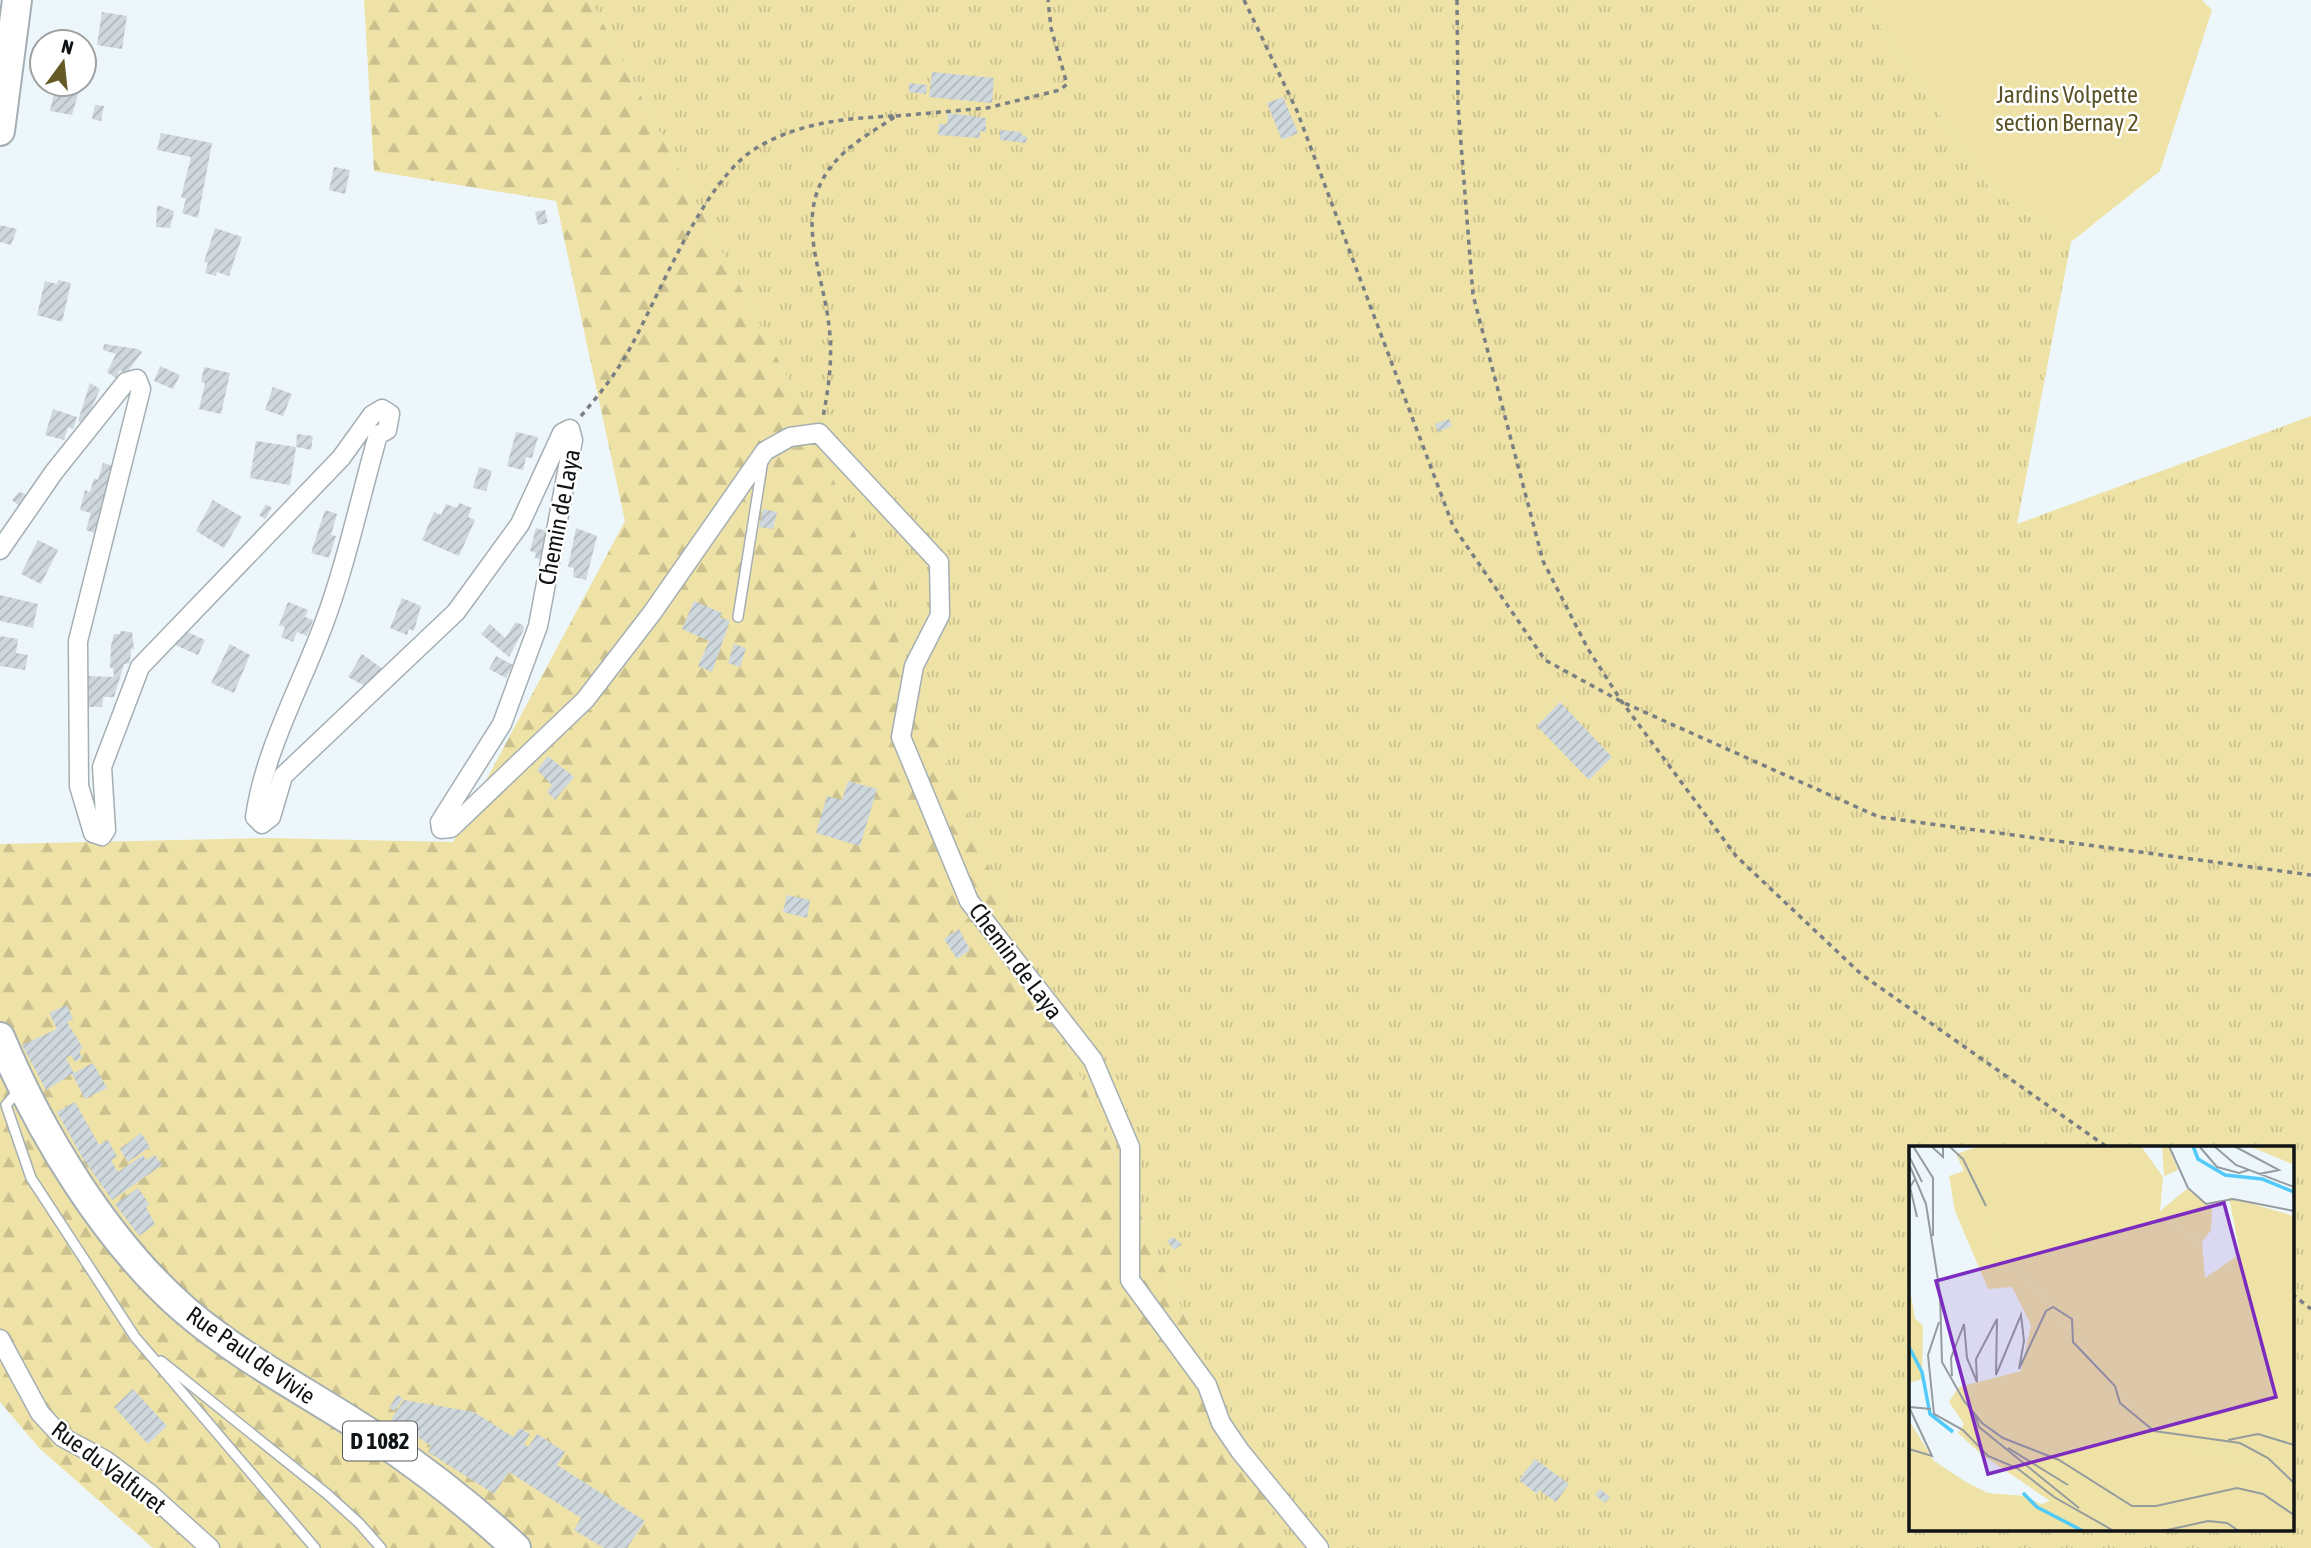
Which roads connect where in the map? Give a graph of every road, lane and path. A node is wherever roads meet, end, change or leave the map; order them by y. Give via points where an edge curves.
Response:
1 (17, 0) edge
2 (1048, 0) edge
3 (1244, 0) edge
4 (1457, 0) edge
5 (896, 116) junction
6 (0, 131) edge
7 (570, 429) junction
8 (819, 433) junction
9 (765, 451) junction
10 (0, 550) edge
11 (738, 617) dead end
12 (1622, 702) junction
13 (2311, 875) edge
14 (0, 1037) edge
15 (23, 1086) junction
16 (2106, 1146) edge
17 (2294, 1296) edge
18 (2311, 1310) edge
19 (0, 1339) edge
20 (148, 1353) junction
21 (210, 1548) edge
22 (315, 1548) edge
23 (381, 1548) edge
24 (516, 1548) edge
25 (1319, 1548) edge

1 - 6 main road
2 - 5 path via 1067,84 1060,90 987,108
3 - 12 path via 1297,111 1453,526 1545,660
4 - 12 path via 1458,106 1473,295 1543,561 1588,649
5 - 7 path via 842,118 807,126 756,148 737,164 709,200 619,367
5 - 8 path via 846,150 825,178 815,203 811,247 825,300 831,354
7 - 9 street, Chemin de Laya via 573,440 538,626 502,724 440,822 441,829 451,828 585,700
7 - 10 street, Chemin de Laya via 562,433 520,524 456,612 283,776 271,817 262,824 255,817 260,787 285,713 323,625 378,435 387,430 390,414 382,409 372,415 341,458 140,667 102,767 106,830 102,836 93,833 79,786 78,641 141,389 137,379 126,382 54,472
8 - 9 street, Chemin de Laya via 790,436
8 - 25 street, Chemin de Laya via 939,562 940,615 914,666 901,737 969,901 1093,1060 1130,1147 1130,1280 1206,1385 1221,1423 1240,1451
9 - 11 lane
12 - 13 path via 1879,817
12 - 16 path via 1736,856 1861,974
14 - 15 main road, Rue Paul de Vivie / D 1082
15 - 20 lane via 6,1105 31,1178
15 - 24 main road, Rue Paul de Vivie / D 1082 via 92,1202 184,1309 425,1472
17 - 18 path
19 - 21 street, Rue du Valfuret via 40,1413 62,1437 105,1460
20 - 22 lane
20 - 23 lane via 327,1494

